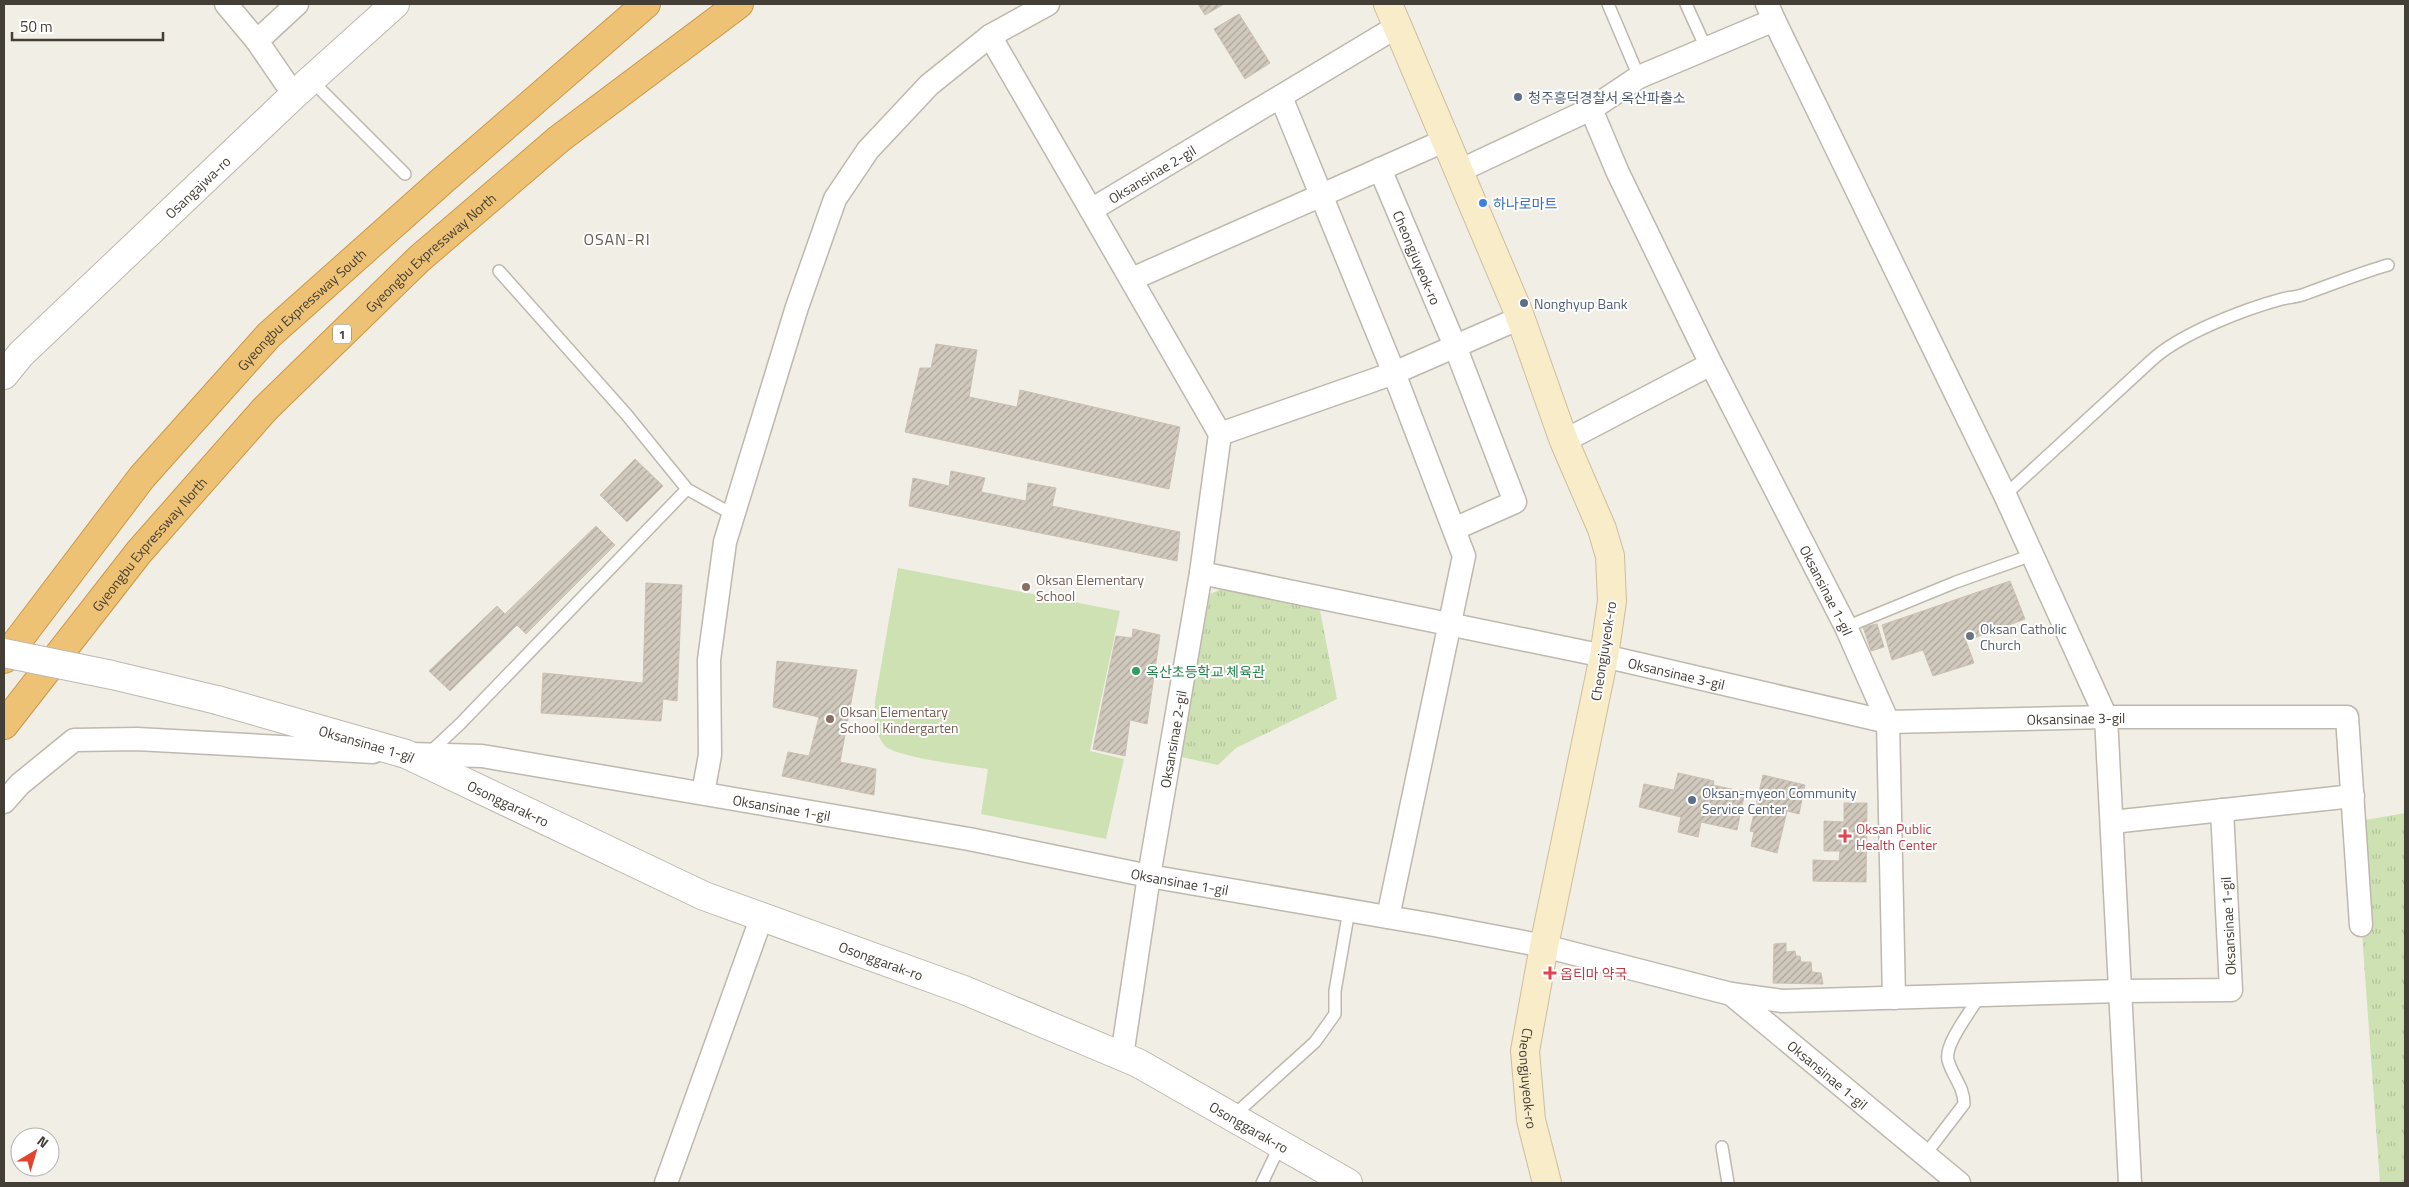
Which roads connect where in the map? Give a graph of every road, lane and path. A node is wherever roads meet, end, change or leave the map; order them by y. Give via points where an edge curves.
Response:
1 (226, 4) edge
2 (297, 4) edge
3 (395, 4) edge
4 (646, 4) edge
5 (739, 4) edge
6 (1048, 4) edge
7 (1608, 4) edge
8 (1686, 4) edge
9 (1770, 12) edge
10 (1393, 15) edge
11 (990, 36) junction
12 (257, 41) junction
13 (1706, 48) junction
14 (1639, 77) junction
15 (302, 88) junction
16 (1281, 96) junction
17 (1591, 109) junction
18 (1446, 140) junction
19 (1380, 170) junction
20 (1459, 171) junction
21 (405, 174) dead end
22 (1321, 195) junction
23 (1091, 210) junction
24 (2388, 264) dead end
25 (499, 271) dead end
26 (1132, 279) junction
27 (1520, 318) junction
28 (1455, 346) junction
29 (1711, 364) junction
30 (1394, 373) junction
31 (4, 375) edge
32 (1220, 434) junction
33 (1564, 441) junction
34 (687, 489) junction
35 (2005, 495) junction
36 (732, 514) junction
37 (1454, 529) junction
38 (2032, 555) junction
39 (1201, 573) junction
40 (1450, 624) junction
41 (1846, 626) junction
42 (4, 653) edge
43 (1604, 656) junction
44 (4, 659) edge
45 (2106, 718) junction
46 (1888, 722) junction
47 (4, 725) edge
48 (416, 754) junction
49 (703, 793) junction
50 (2352, 796) junction
51 (4, 802) edge
52 (2222, 810) junction
53 (2112, 822) junction
54 (1149, 876) junction
55 (1349, 910) junction
56 (762, 916) junction
57 (1388, 917) junction
58 (2361, 925) dead end
59 (1544, 946) junction
60 (2120, 991) junction
61 (1731, 994) junction
62 (1980, 995) junction
63 (1894, 998) junction
64 (1122, 1056) junction
65 (1233, 1116) junction
66 (1281, 1143) junction
67 (1722, 1147) dead end
68 (1925, 1155) junction
69 (666, 1183) edge
70 (1262, 1183) edge
71 (1348, 1183) edge
72 (1547, 1183) edge
73 (1728, 1183) edge
74 (1958, 1183) edge
75 (2130, 1183) edge

1 - 12 street
2 - 12 street
3 - 15 street, Osangajwa-ro
4 - 44 highway, Gyeongbu Expressway South via 269,335 142,477
5 - 47 highway, Gyeongbu Expressway North / 1 via 559,139 419,259 279,396 139,552
6 - 11 street
7 - 14 lane
8 - 13 lane
9 - 13 street
9 - 35 street
10 - 16 street, Oksansinae 2-gil
10 - 18 main road, Cheongjuyeok-ro
11 - 23 street
11 - 36 street via 929,85 868,150 835,199 797,307
12 - 15 street
13 - 14 street
14 - 17 street
15 - 21 lane
15 - 31 street, Osangajwa-ro via 28,347
16 - 22 street
16 - 23 street, Oksansinae 2-gil
17 - 20 street
17 - 29 street, Oksansinae 1-gil via 1618,173
18 - 19 street
18 - 20 main road, Cheongjuyeok-ro
19 - 22 street
19 - 28 street, Cheongjuyeok-ro
20 - 27 main road, Cheongjuyeok-ro
22 - 26 street
22 - 30 street
23 - 26 street
24 - 35 lane via 2303,295 2282,299 2201,329 2174,343
25 - 34 lane via 626,414
26 - 32 street
27 - 28 street
27 - 33 main road, Cheongjuyeok-ro
28 - 30 street
28 - 37 street, Cheongjuyeok-ro via 1515,502
29 - 33 street
29 - 41 street, Oksansinae 1-gil
30 - 32 street
30 - 37 street
32 - 39 street, Oksansinae 2-gil
33 - 43 main road, Cheongjuyeok-ro via 1602,529 1610,556 1612,601
34 - 36 lane
34 - 48 lane via 467,717
35 - 38 street
36 - 49 street via 725,542 709,660 710,755
37 - 40 street via 1464,556
38 - 41 lane
38 - 45 street
39 - 40 street
39 - 54 street, Oksansinae 2-gil
40 - 43 street
40 - 57 street
41 - 46 street, Oksansinae 1-gil
42 - 48 street, Oksansinae 1-gil, bridge via 217,700
43 - 46 street, Oksansinae 3-gil
43 - 59 main road, Cheongjuyeok-ro
45 - 46 street, Oksansinae 3-gil
45 - 50 street, Oksansinae 3-gil via 2347,716
45 - 53 street
46 - 63 street, Oksansinae 1-gil
48 - 49 street, Oksansinae 1-gil via 482,756
48 - 51 street via 137,739 74,740 20,784
48 - 56 street, Osonggarak-ro via 704,896
49 - 54 street, Oksansinae 1-gil via 968,839
50 - 52 street
50 - 58 street, Oksansinae 3-gil
52 - 53 street
52 - 60 street, Oksansinae 1-gil via 2231,990
53 - 60 street
54 - 55 street, Oksansinae 1-gil
54 - 64 street, Oksansinae 2-gil
55 - 57 street, Oksansinae 1-gil
55 - 65 lane via 1335,991 1335,1014 1315,1042
56 - 64 street, Osonggarak-ro via 964,990
56 - 69 street
57 - 59 street, Oksansinae 1-gil
59 - 61 street, Oksansinae 1-gil
59 - 72 main road, Cheongjuyeok-ro via 1525,1052 1531,1120
60 - 62 street, Oksansinae 1-gil
60 - 75 street
61 - 63 street, Oksansinae 1-gil via 1782,1001
61 - 68 street, Oksansinae 1-gil
62 - 63 street, Oksansinae 1-gil
62 - 68 lane via 1947,1049 1948,1060 1964,1094 1964,1104
64 - 65 street, Osonggarak-ro
65 - 66 street, Osonggarak-ro
66 - 70 lane
66 - 71 street, Osonggarak-ro
67 - 73 lane
68 - 74 street, Oksansinae 1-gil

